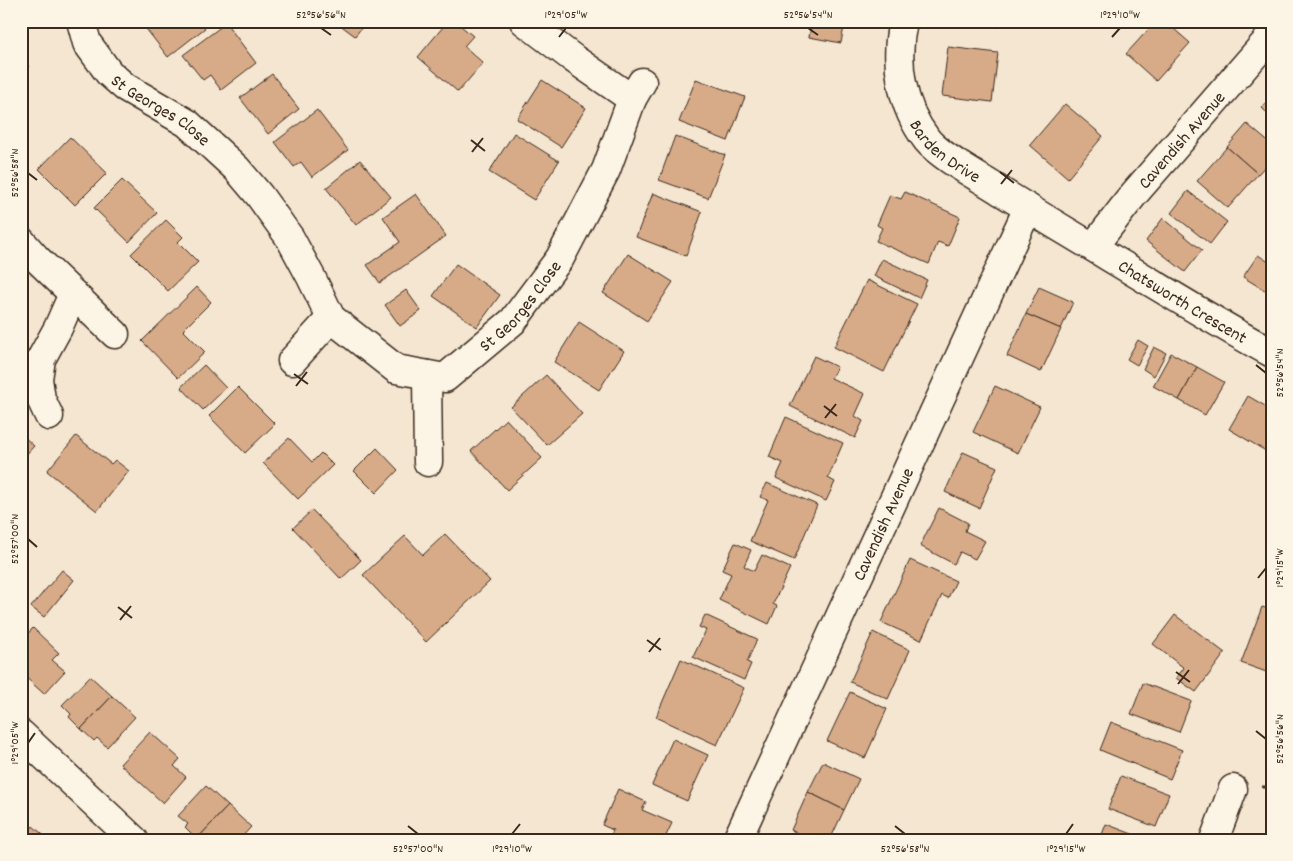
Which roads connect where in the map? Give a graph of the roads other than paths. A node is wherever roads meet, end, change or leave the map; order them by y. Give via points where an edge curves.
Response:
1 (81, 21) edge
2 (524, 21) edge
3 (903, 21) edge
4 (1272, 36) edge
5 (1028, 208) junction
6 (21, 241) edge
7 (1093, 247) junction
8 (73, 294) junction
9 (331, 318) junction
10 (115, 334) dead end
11 (1272, 353) edge
12 (292, 361) dead end
13 (427, 375) junction
14 (49, 416) dead end
15 (428, 462) dead end
16 (21, 734) edge
17 (1233, 789) dead end
18 (134, 840) edge
19 (737, 840) edge
20 (1214, 840) edge

1 - 9 street, St Georges Close via 87,43 109,73 125,87 187,123 237,169 290,238
2 - 13 street, St Georges Close via 574,59 637,90 606,170 560,258 513,320 445,378
3 - 5 street, Barden Drive via 900,44 902,89 919,128 943,154
4 - 7 street, Cavendish Avenue via 1134,194
5 - 7 street, Barden Drive
5 - 19 street, Cavendish Avenue
6 - 8 street
7 - 11 street, Chatsworth Crescent
8 - 10 street
8 - 14 street via 41,359 38,379 41,399
9 - 12 street
9 - 13 street, St Georges Close via 396,369
13 - 15 street
16 - 18 street
17 - 20 street

